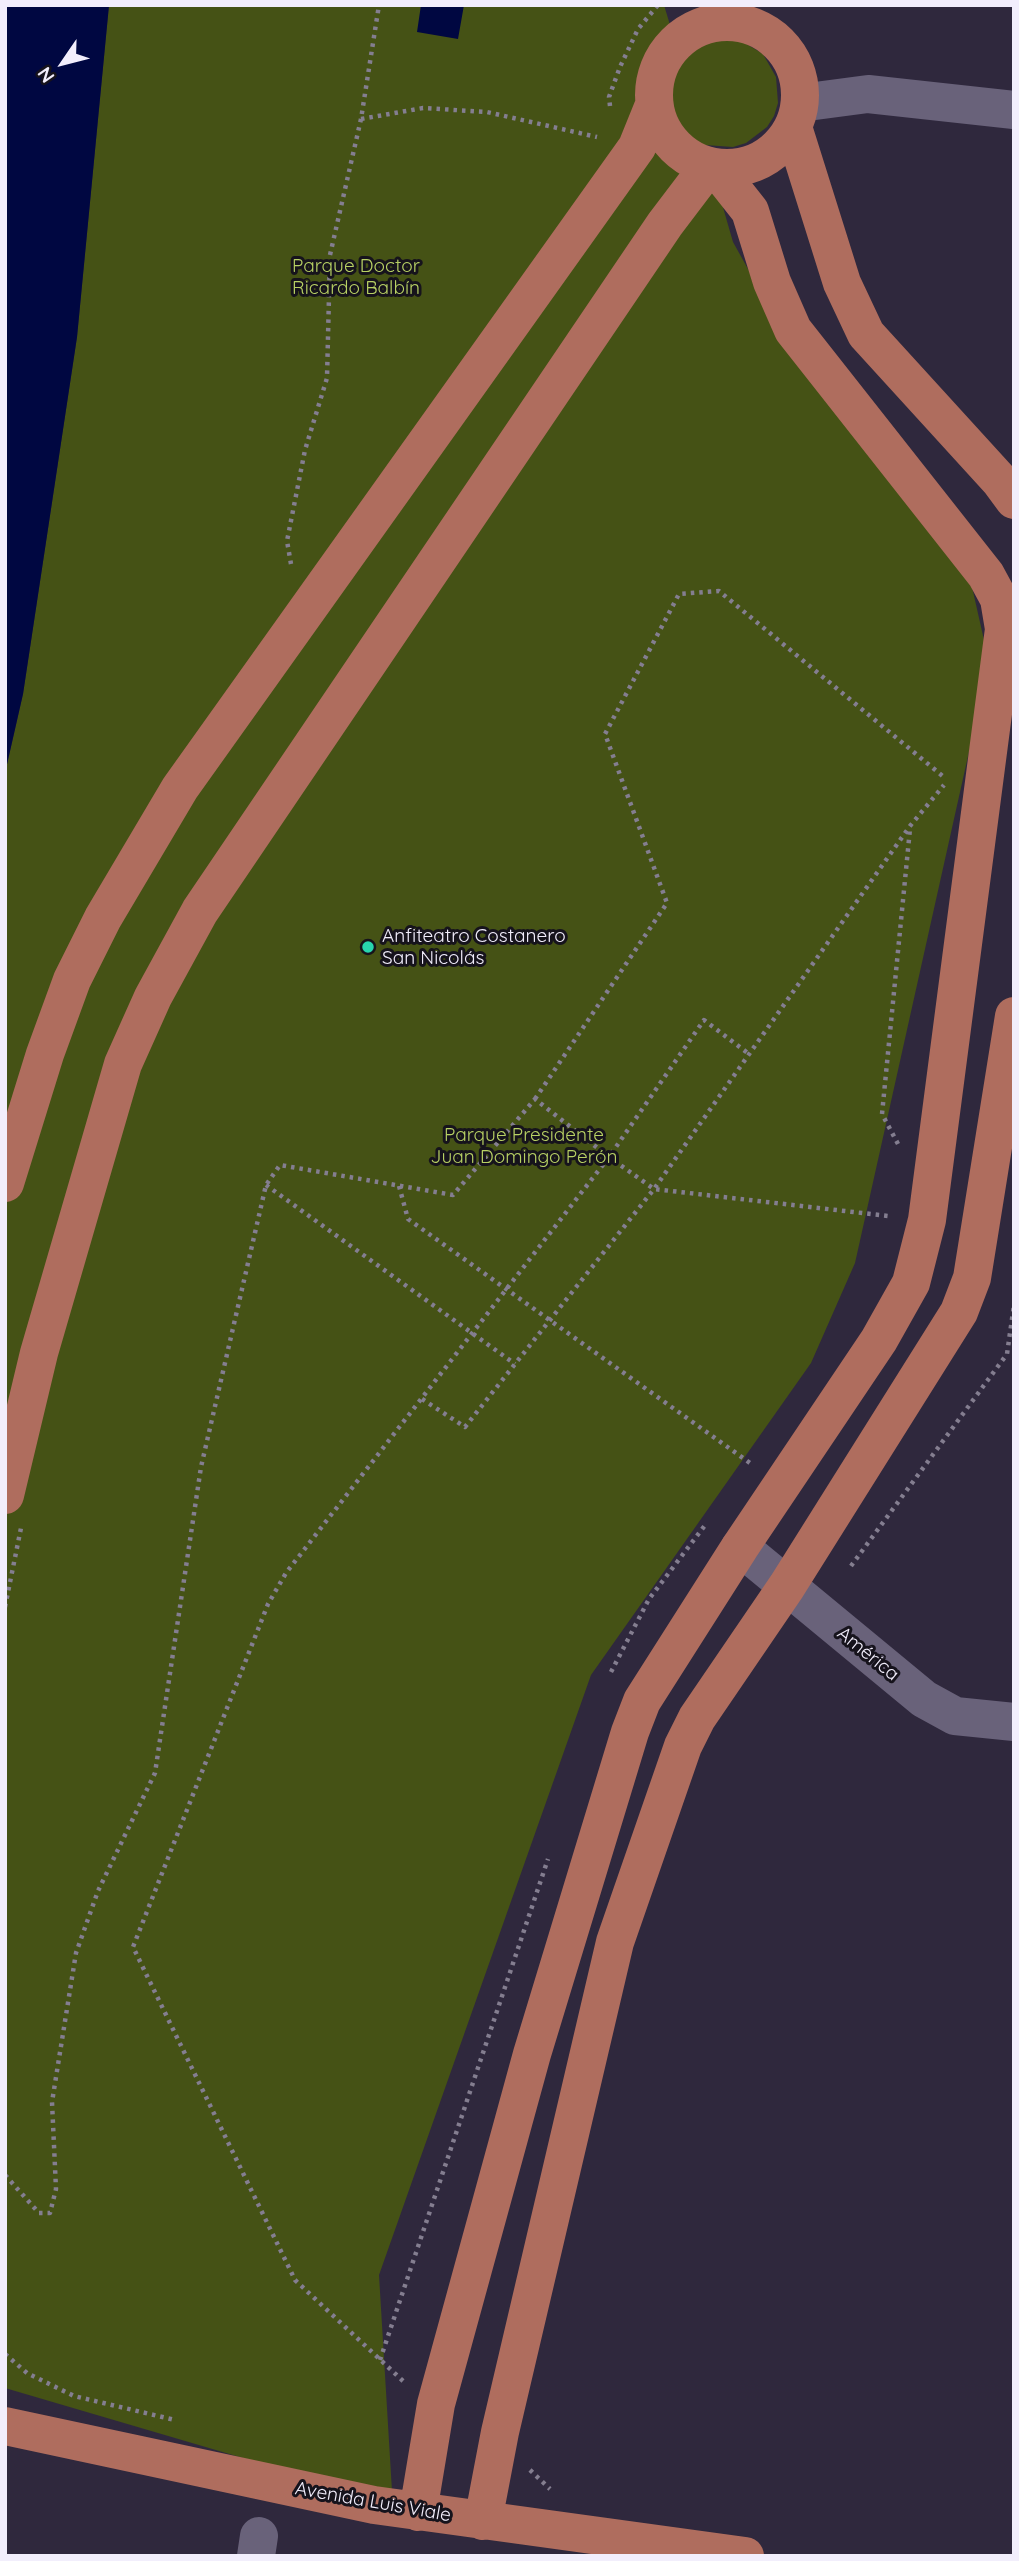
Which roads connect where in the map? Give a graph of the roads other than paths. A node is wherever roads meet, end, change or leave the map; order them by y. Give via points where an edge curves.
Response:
1 (688, 18) edge
2 (759, 18) edge
3 (654, 105) junction
4 (1014, 110) edge
5 (796, 115) junction
6 (712, 167) junction
7 (1014, 500) edge
8 (1014, 1017) edge
9 (5, 1183) edge
10 (14, 1506) edge
11 (740, 1547) junction
12 (787, 1586) junction
13 (1014, 1722) edge
14 (5, 2426) edge
15 (418, 2512) junction
16 (483, 2521) junction
17 (745, 2556) edge

1 - 2 main road via 704,24
1 - 3 main road via 660,62
2 - 5 main road via 792,61 799,82
3 - 6 main road via 672,144 689,158
3 - 9 main road via 637,147 180,788 72,980
4 - 5 street via 868,94
5 - 6 main road via 782,142 769,155 734,168
5 - 7 main road via 842,283 866,334
6 - 10 main road via 685,194 207,900 153,997 123,1064 39,1353
6 - 11 main road via 750,211 793,330 986,575 999,599 1004,629 927,1220 911,1283 879,1340
8 - 12 main road via 972,1278 959,1312
11 - 12 street, América
11 - 15 main road via 642,1701 630,1732 532,2054 436,2404
12 - 13 street, América via 924,1699 955,1716
12 - 16 main road via 697,1718 683,1746 615,1942
14 - 15 main road, Avenida Luis Viale
15 - 16 main road, Avenida Luis Viale
16 - 17 main road, Avenida Luis Viale

